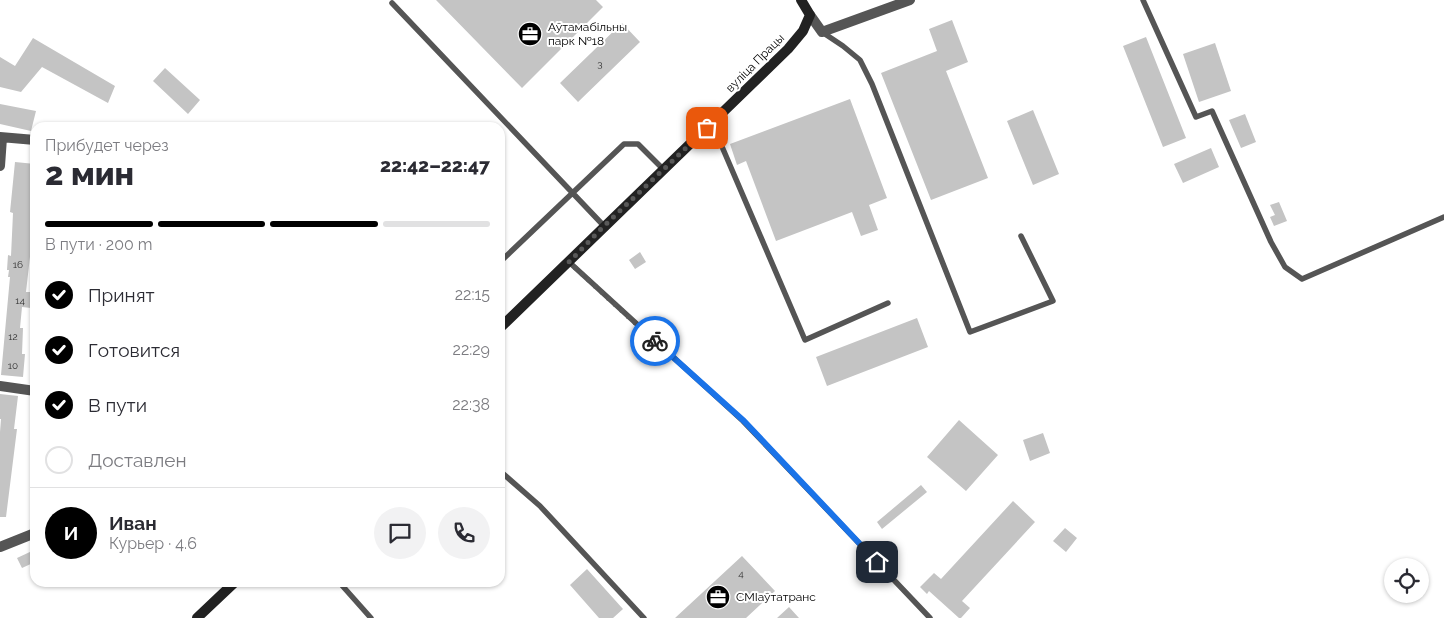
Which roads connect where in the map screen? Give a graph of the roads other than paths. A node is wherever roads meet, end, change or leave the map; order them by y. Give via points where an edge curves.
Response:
1 (801, 0) edge
2 (910, 0) edge
3 (1144, 0) edge
4 (392, 3) dead end
5 (810, 15) junction
6 (822, 32) junction
7 (505, 122) edge
8 (505, 122) edge
9 (707, 128) junction
10 (1, 137) edge
11 (30, 140) edge
12 (0, 166) edge
13 (663, 169) junction
14 (572, 193) junction
15 (1444, 217) edge
16 (604, 226) junction
17 (1021, 236) dead end
18 (505, 257) edge
19 (569, 262) junction
20 (888, 303) dead end
21 (505, 323) edge
22 (0, 386) edge
23 (30, 390) edge
24 (505, 475) edge
25 (30, 535) edge
26 (0, 547) edge
27 (230, 587) edge
28 (343, 587) edge
29 (197, 618) edge
30 (371, 618) edge
31 (644, 618) edge
32 (930, 618) edge

1 - 5 street
2 - 6 street
3 - 15 lane via 1196,117 1212,111 1271,242 1285,266 1302,280
4 - 7 lane
5 - 6 street
5 - 9 street, вуліца Працы via 803,31 788,49
6 - 17 lane via 860,60 872,84 970,332 1053,301
8 - 14 lane
9 - 13 street, вуліца Працы
9 - 20 lane via 720,142 805,340
10 - 11 street
10 - 12 street
13 - 14 lane via 638,144 624,144
13 - 16 street, вуліца Працы
14 - 16 lane
14 - 18 lane
16 - 19 street, вуліца Працы
19 - 21 street, вуліца Працы
19 - 32 lane via 744,421
22 - 23 street
24 - 31 lane via 540,506
25 - 26 street
27 - 29 street
28 - 30 lane

